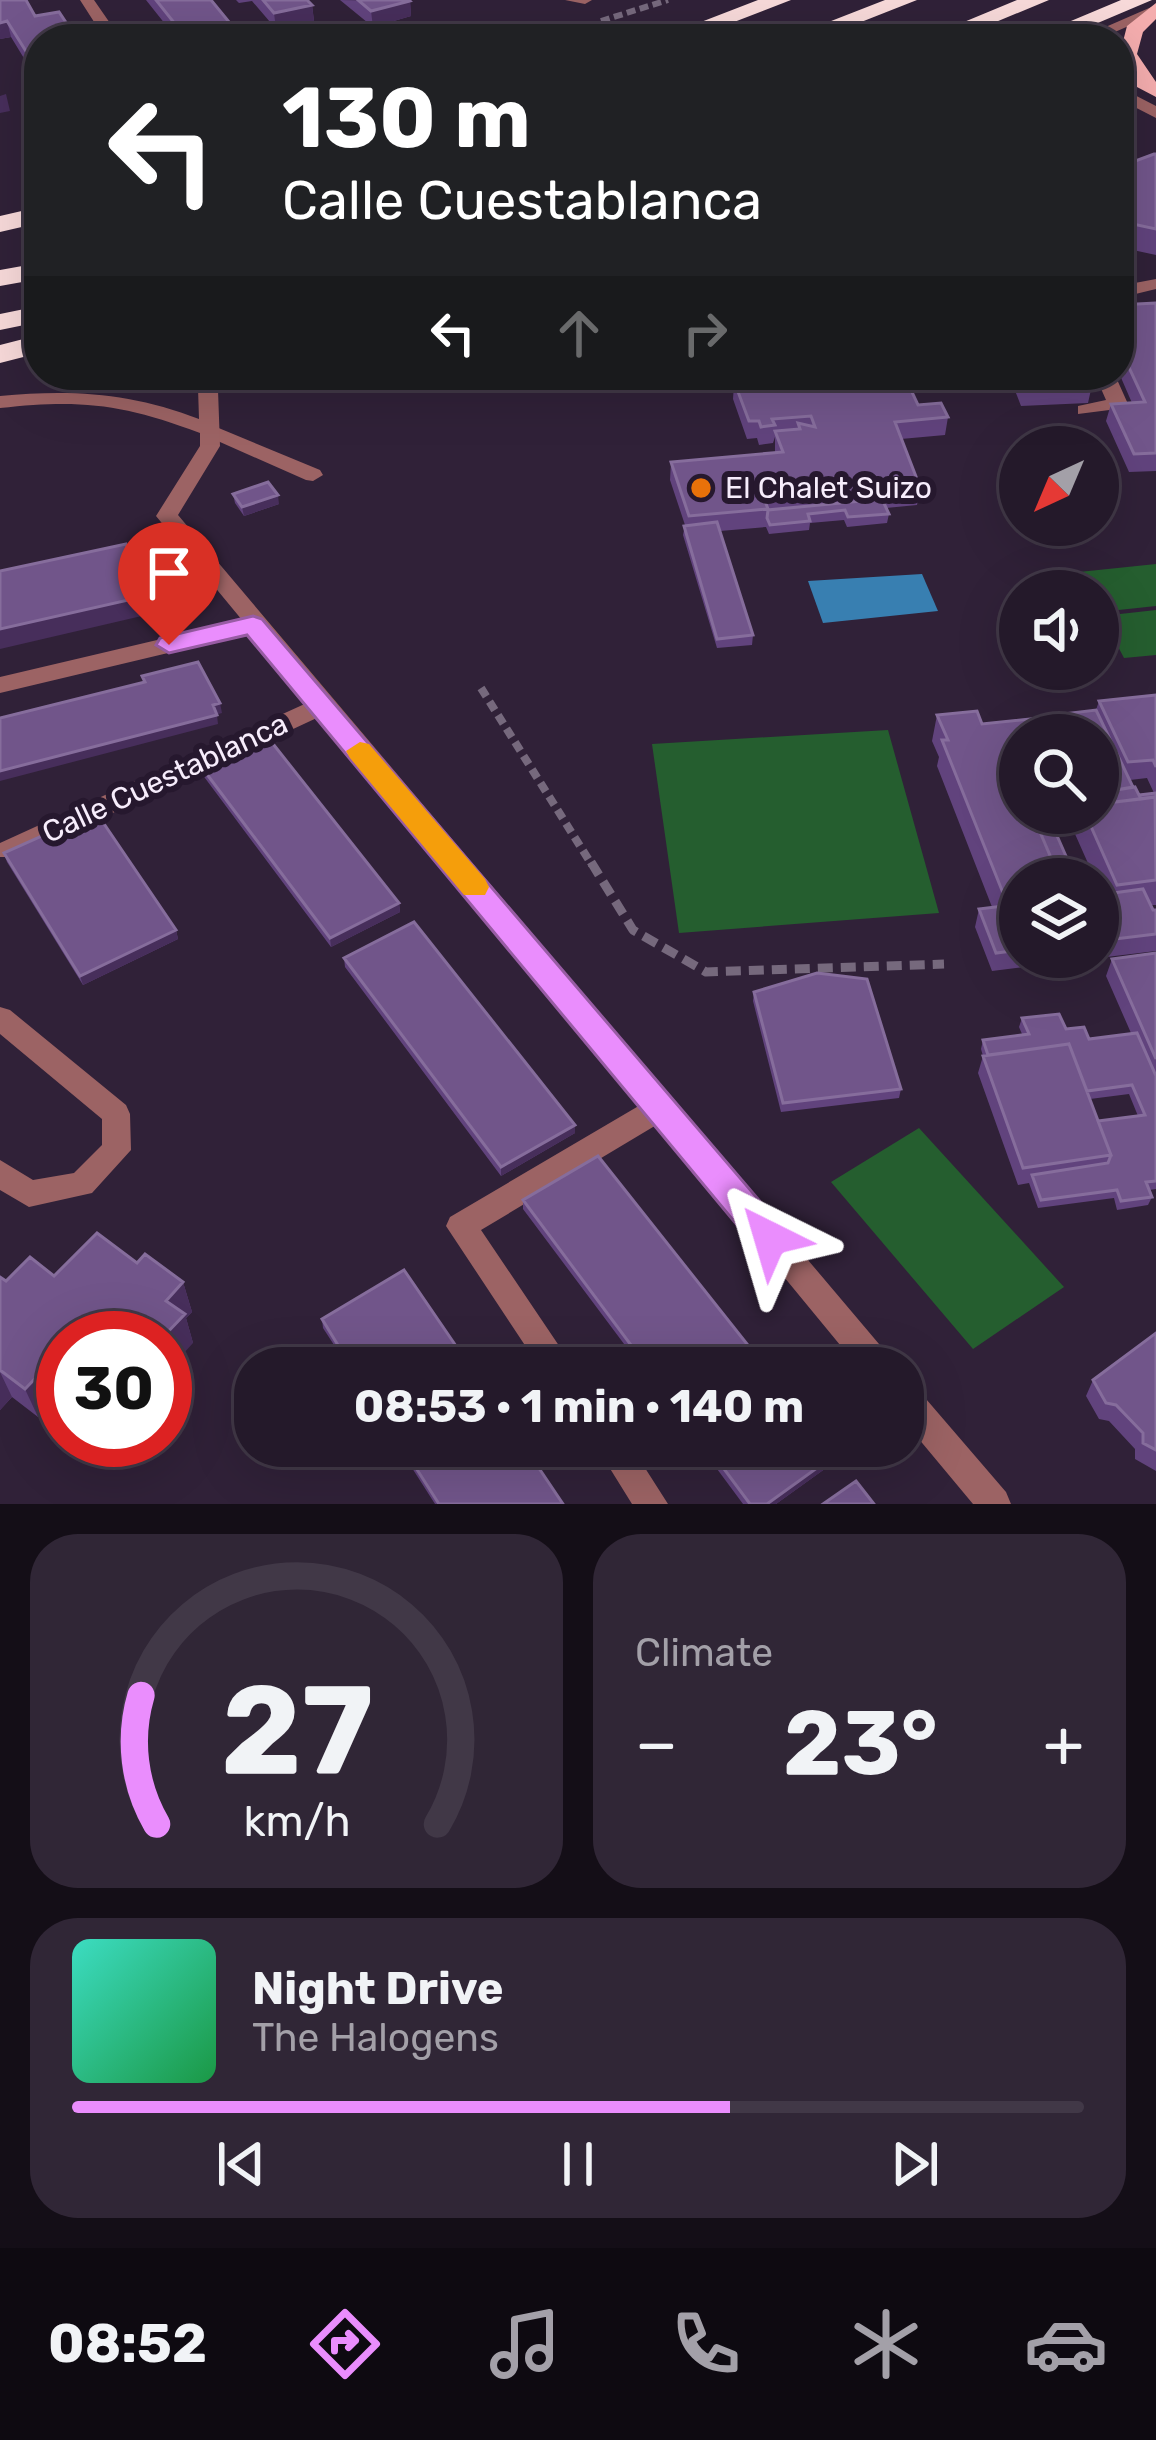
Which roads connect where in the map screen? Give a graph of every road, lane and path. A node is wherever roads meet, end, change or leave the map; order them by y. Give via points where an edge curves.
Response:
1 (572, 0) edge
2 (585, 0) edge
3 (780, 0) edge
4 (906, 0) edge
5 (1039, 0) edge
6 (1141, 0) edge
7 (1156, 9) edge
8 (711, 24) edge
9 (838, 24) edge
10 (974, 24) edge
11 (1078, 24) edge
12 (1121, 24) edge
13 (1134, 30) edge
14 (1134, 66) edge
15 (1156, 92) edge
16 (208, 390) edge
17 (1112, 390) edge
18 (0, 402) edge
19 (1085, 410) edge
20 (209, 430) junction
21 (313, 475) dead end
22 (253, 625) junction
23 (0, 685) edge
24 (482, 688) dead end
25 (322, 706) junction
26 (9, 850) edge
27 (944, 964) dead end
28 (0, 1018) edge
29 (660, 1108) junction
30 (0, 1173) edge
31 (544, 1347) edge
32 (861, 1347) edge
33 (924, 1421) edge
34 (626, 1467) edge
35 (651, 1504) edge
36 (994, 1504) edge

1 - 2 street
3 - 8 highway
4 - 9 highway
5 - 10 highway
6 - 11 highway
7 - 12 street
7 - 13 main road
14 - 15 main road
16 - 20 street
17 - 19 street via 1118,404
18 - 20 street via 129,398
20 - 21 street
20 - 22 street, Calle Cuestablanca via 209,446 167,517
22 - 23 street
22 - 25 street, Calle Cuestablanca
24 - 27 path via 633,930 706,972
25 - 26 street, Calle Cuestablanca
25 - 29 street, Calle Cuestablanca
28 - 30 street via 116,1114 117,1150 82,1184 28,1194
29 - 31 street via 461,1226
29 - 32 street, Calle Cuestablanca
33 - 36 street
34 - 35 street

